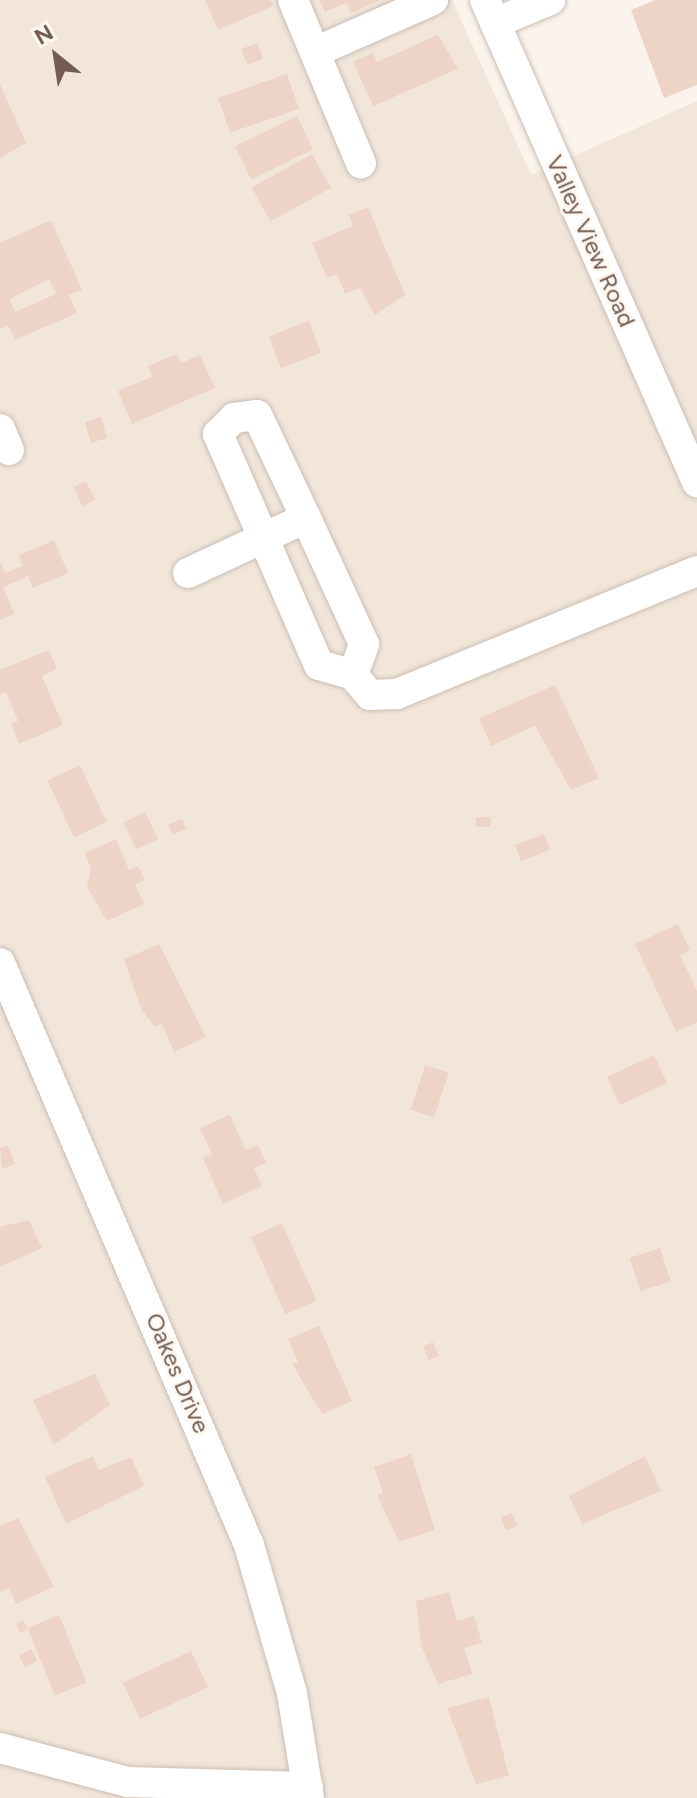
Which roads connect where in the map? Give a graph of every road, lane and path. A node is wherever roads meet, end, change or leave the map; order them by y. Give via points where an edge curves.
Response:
1 (293, 0) edge
2 (433, 0) edge
3 (550, 0) edge
4 (490, 11) edge
5 (315, 52) junction
6 (361, 163) dead end
7 (697, 482) edge
8 (306, 518) junction
9 (264, 539) junction
10 (697, 571) edge
11 (188, 573) dead end
12 (353, 675) junction
13 (0, 963) edge
14 (0, 1748) edge
15 (309, 1792) edge

1 - 5 street
2 - 5 street
3 - 4 street
4 - 7 street, Valley View Road
5 - 6 street
8 - 9 street
8 - 9 street via 257,415 234,418 218,434
8 - 12 street via 364,644
9 - 11 street
9 - 12 street via 319,665
10 - 12 street via 397,694 370,695
13 - 15 street, Oakes Drive via 249,1545 292,1693
14 - 15 street via 128,1782

